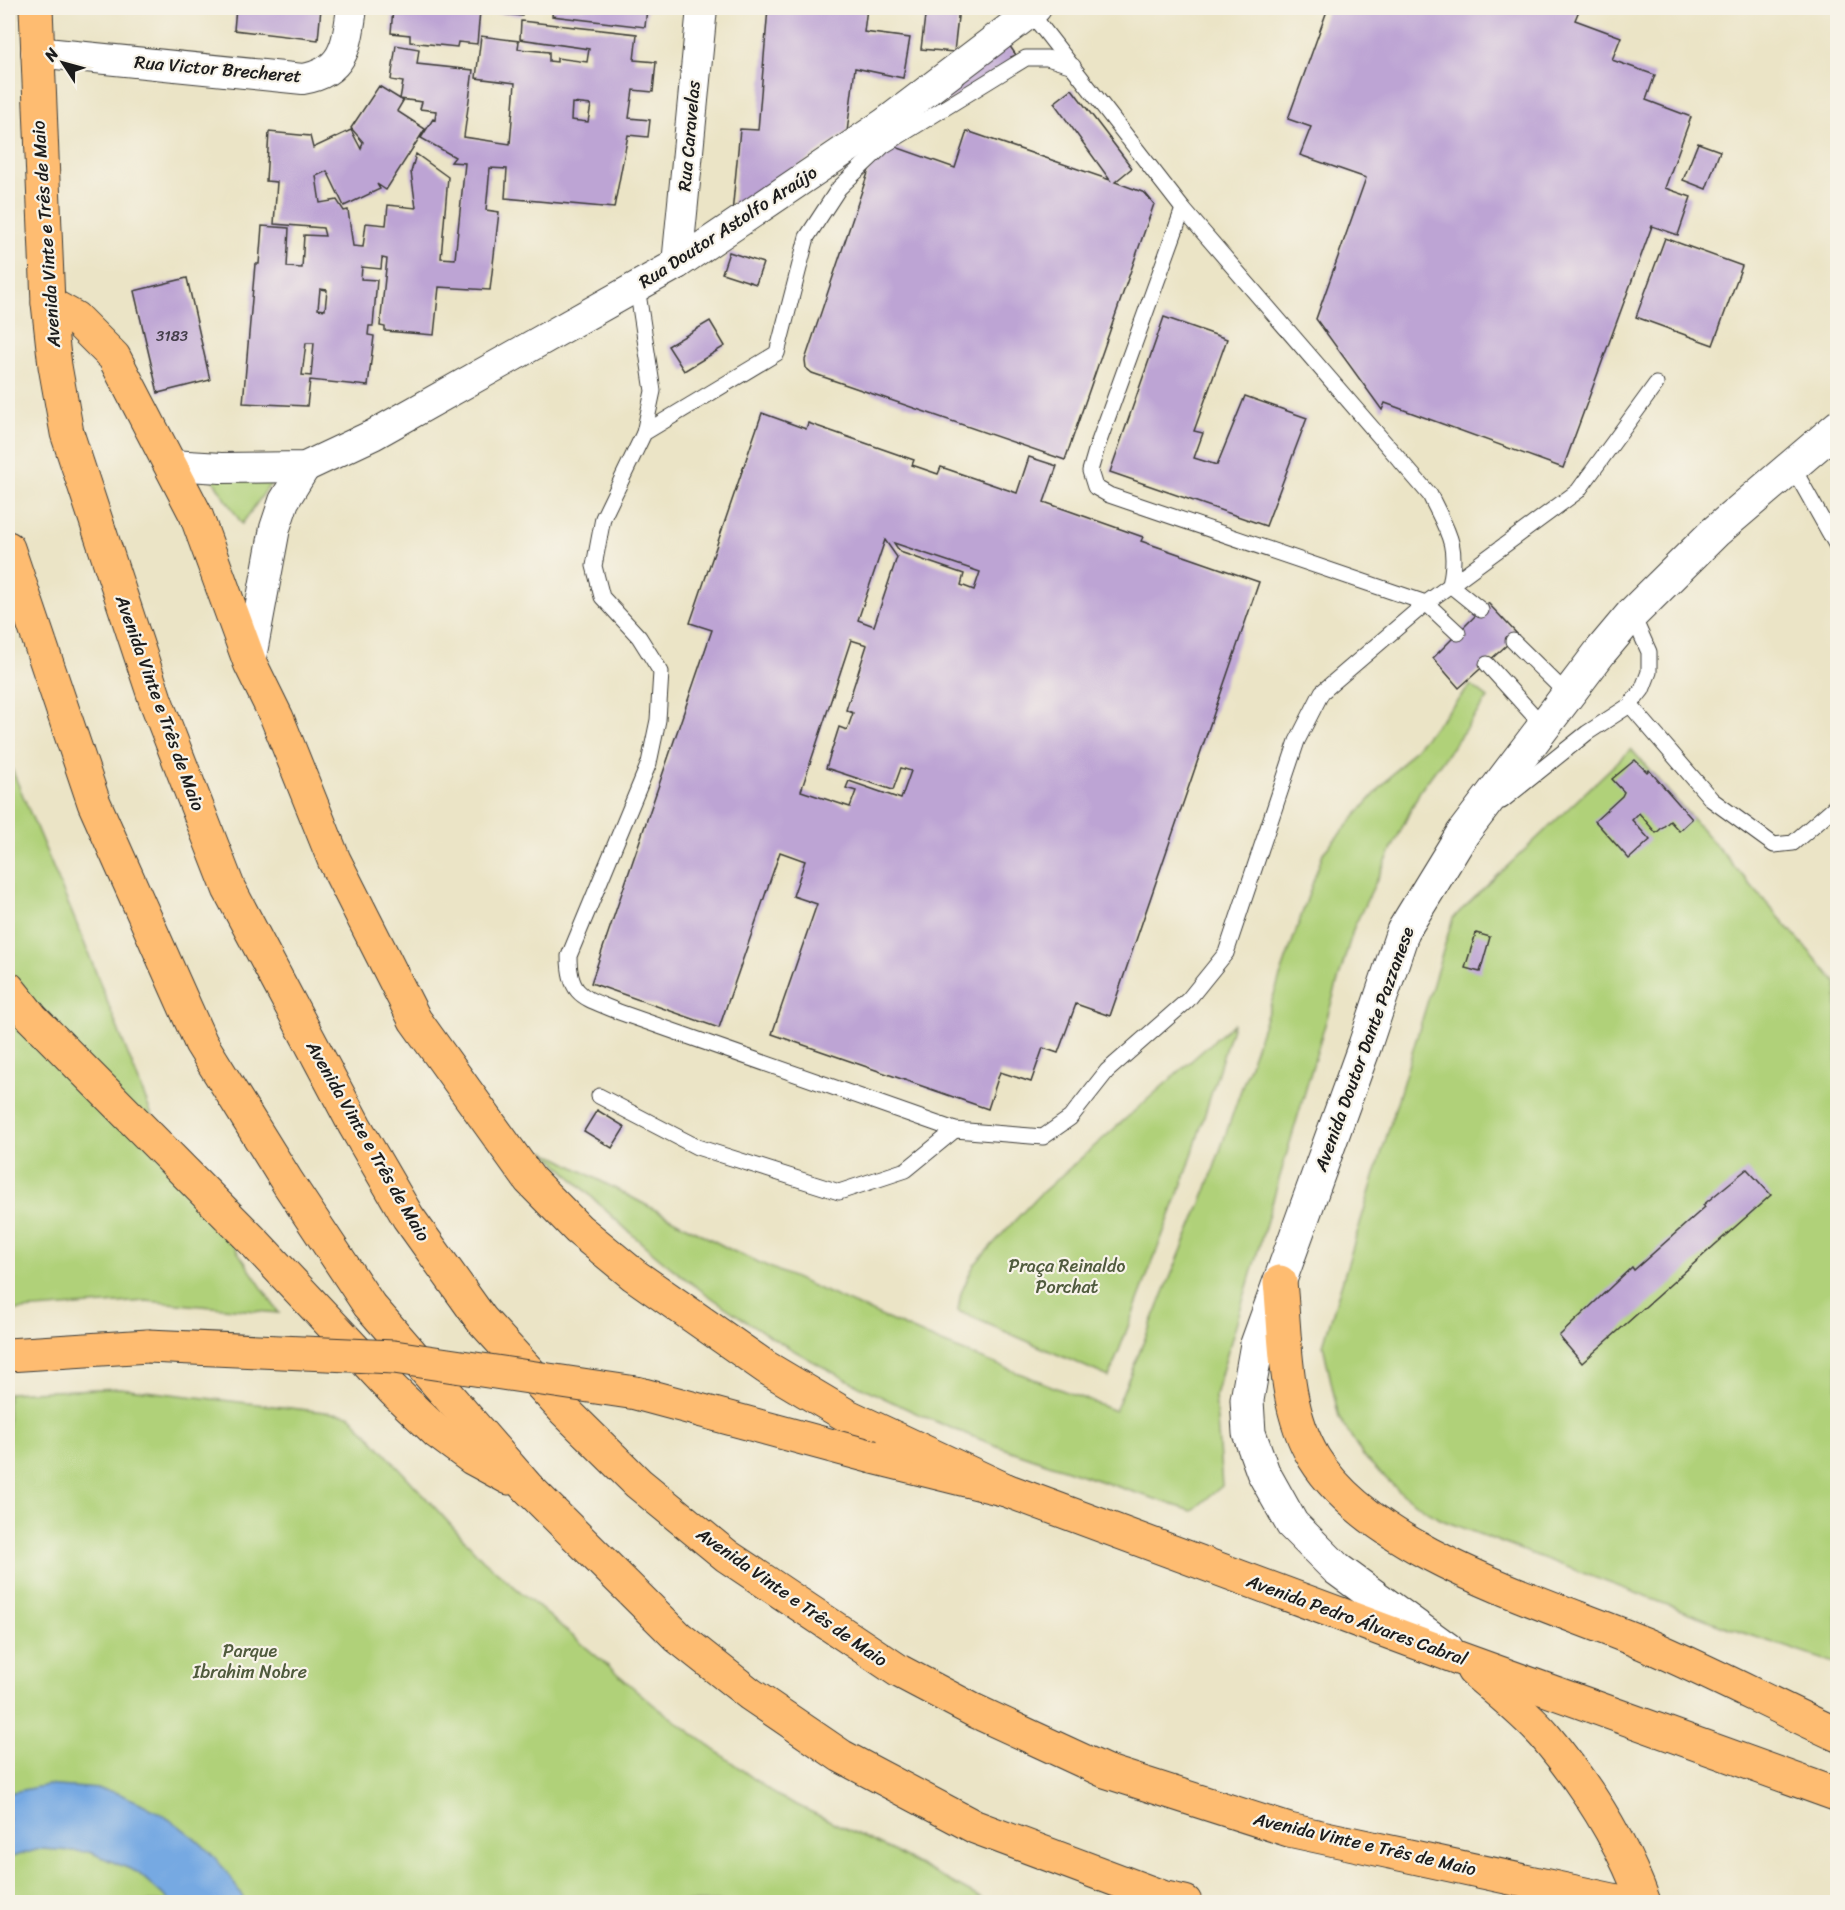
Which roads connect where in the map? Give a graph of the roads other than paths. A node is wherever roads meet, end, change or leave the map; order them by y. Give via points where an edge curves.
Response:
1 (36, 8) edge
2 (352, 8) edge
3 (702, 8) edge
4 (1033, 10) edge
5 (36, 52) junction
6 (1073, 66) junction
7 (1183, 209) junction
8 (677, 264) junction
9 (637, 287) junction
10 (48, 303) junction
11 (1656, 384) dead end
12 (1838, 427) edge
13 (644, 433) junction
14 (171, 465) junction
15 (1792, 466) junction
16 (305, 467) junction
17 (8, 548) edge
18 (1838, 548) edge
19 (1450, 585) junction
20 (1426, 603) junction
21 (1481, 610) dead end
22 (1632, 614) junction
23 (1458, 633) dead end
24 (1513, 641) dead end
25 (250, 663) junction
26 (1487, 664) dead end
27 (1568, 695) junction
28 (1630, 705) junction
29 (1544, 727) junction
30 (1838, 804) edge
31 (1463, 833) junction
32 (8, 988) edge
33 (599, 1096) dead end
34 (956, 1130) junction
35 (1280, 1282) junction
36 (8, 1355) edge
37 (528, 1488) junction
38 (1006, 1490) junction
39 (1461, 1659) junction
40 (1838, 1735) edge
41 (1838, 1795) edge
42 (1185, 1902) edge
43 (1622, 1902) edge
44 (1644, 1902) edge

1 - 5 main road, Avenida Vinte e Três de Maio
2 - 5 street, Rua Victor Brecheret via 348,39 339,60 322,76 303,79
3 - 8 street, Rua Caravelas
4 - 6 lane
4 - 8 street, Rua Doutor Astolfo Araújo via 885,123
5 - 10 main road, Avenida Vinte e Três de Maio
6 - 7 lane
6 - 13 lane via 1047,58 1026,58 883,146 839,188 807,237 777,353
7 - 19 lane via 1430,495 1451,540 1455,560
7 - 20 lane via 1097,447 1090,471 1095,487
8 - 9 street, Rua Doutor Astolfo Araújo
9 - 13 lane via 653,391
9 - 16 street, Rua Doutor Astolfo Araújo via 373,435
10 - 14 main road via 75,318 114,357
10 - 43 main road, Avenida Vinte e Três de Maio via 67,433 154,699 229,890 408,1217 481,1319 564,1410 638,1483 727,1556 899,1671 973,1710 1105,1771 1289,1830
11 - 19 lane via 1578,491
12 - 15 street, Avenida Doutor Dante Pazzanese
13 - 34 lane via 603,518 594,566 602,597 639,637 661,672 658,720 649,763 569,956 569,978 585,998 619,1012
14 - 16 street, Rua Doutor Astolfo Araújo
14 - 25 main road via 196,516
15 - 18 lane
15 - 22 street, Avenida Doutor Dante Pazzanese via 1715,532
16 - 25 street via 284,501 275,528
17 - 37 main road via 94,803 201,1043 369,1305
19 - 20 lane
19 - 21 lane
20 - 23 lane
20 - 34 lane via 1322,692 1297,741 1226,953 1188,1000 1107,1071 1070,1118 1043,1137
22 - 27 street, Avenida Doutor Dante Pazzanese
22 - 28 lane via 1649,652 1650,672
24 - 27 lane
25 - 38 main road via 277,718 334,860 415,1020 530,1180 578,1228 634,1275 767,1368 846,1415
26 - 29 lane
27 - 29 street, Avenida Doutor Dante Pazzanese
28 - 30 lane via 1712,800 1774,845 1793,843
28 - 31 lane via 1574,743
29 - 31 street, Avenida Doutor Dante Pazzanese
31 - 35 street, Avenida Doutor Dante Pazzanese via 1403,932
32 - 37 main road via 32,1018 431,1425 472,1458
33 - 34 lane via 696,1147 840,1192 906,1170
35 - 39 street, Avenida Doutor Dante Pazzanese via 1257,1344 1247,1400 1249,1433 1263,1472 1292,1524 1336,1569
35 - 40 main road via 1290,1386 1298,1423 1314,1458 1333,1483 1369,1515 1460,1570 1646,1645
36 - 38 main road, Avenida Pedro Álvares Cabral, bridge via 148,1346 394,1357 636,1394
37 - 42 main road via 678,1637 750,1694 842,1756 975,1827 1162,1897
38 - 39 main road, Avenida Pedro Álvares Cabral
39 - 41 main road, Avenida Pedro Álvares Cabral
39 - 44 main road via 1544,1736 1569,1769 1604,1817 1630,1865

